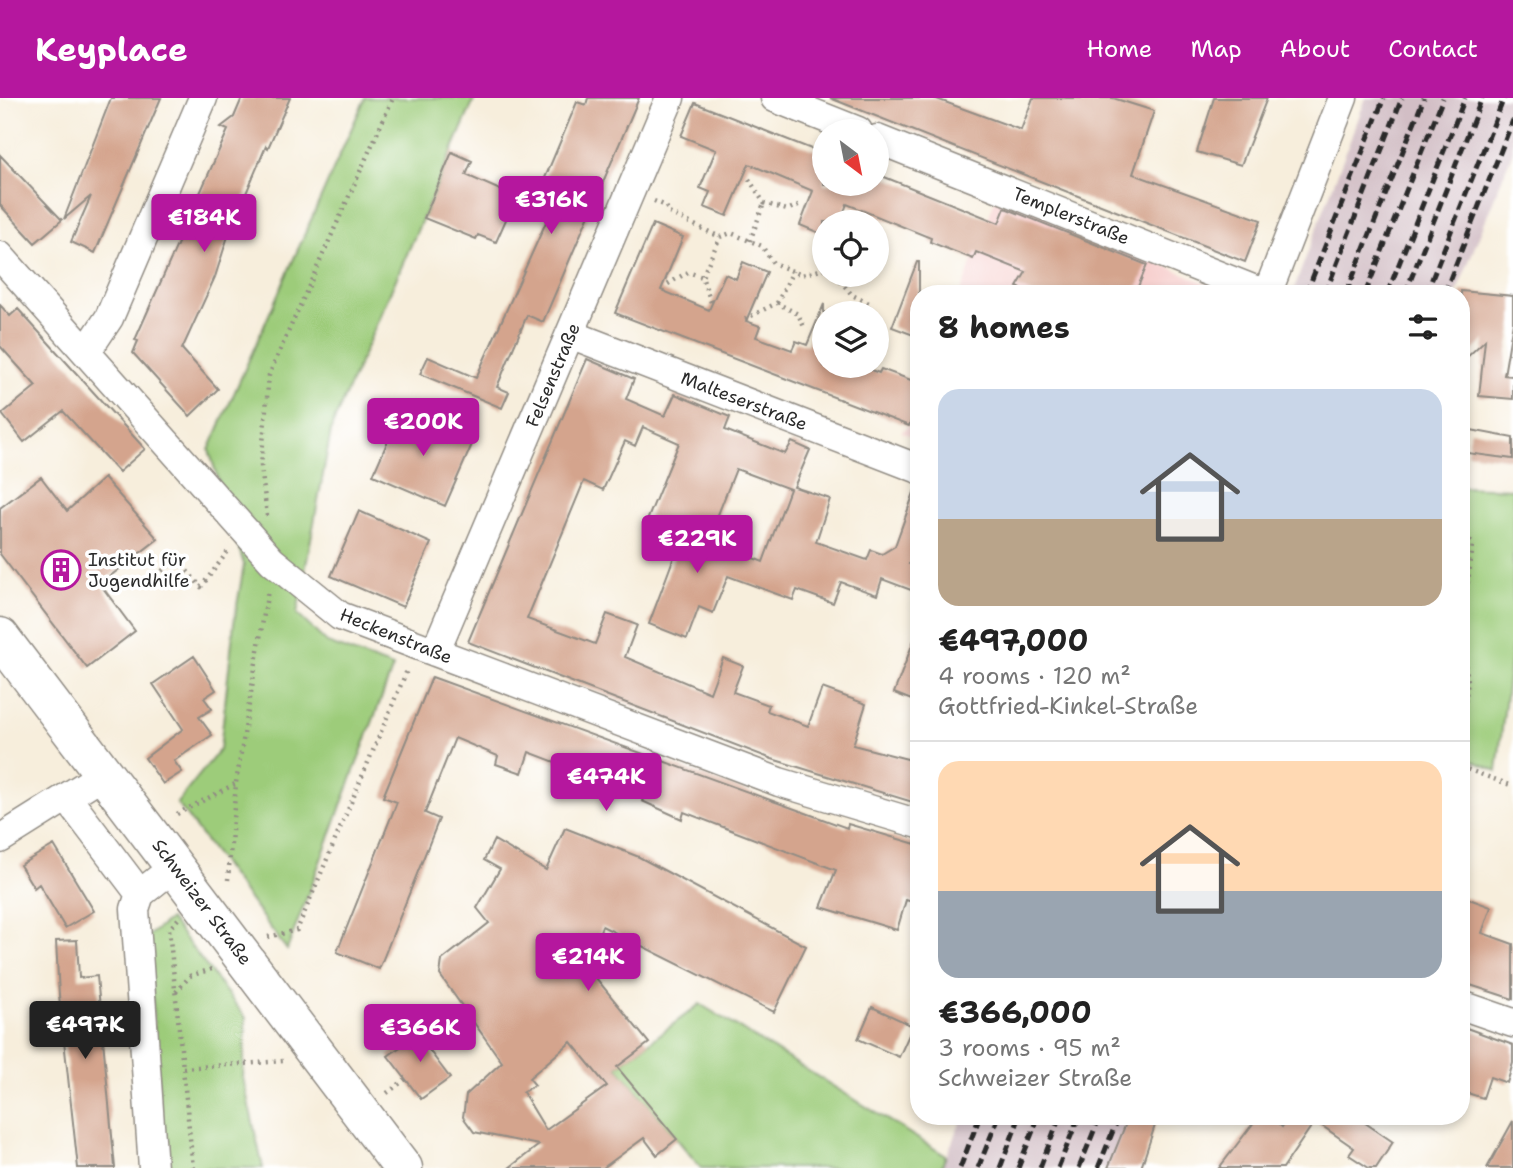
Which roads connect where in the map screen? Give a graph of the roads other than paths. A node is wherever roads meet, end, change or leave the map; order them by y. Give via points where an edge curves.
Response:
1 (202, 98) edge
2 (670, 98) edge
3 (775, 98) edge
4 (1343, 98) edge
5 (828, 119) edge
6 (889, 144) edge
7 (0, 256) edge
8 (1243, 285) edge
9 (1270, 285) edge
10 (570, 334) junction
11 (87, 351) junction
12 (910, 466) edge
13 (0, 637) edge
14 (427, 648) junction
15 (105, 773) junction
16 (68, 799) junction
17 (910, 821) edge
18 (0, 839) edge
19 (175, 866) junction
20 (140, 894) junction
21 (1470, 1007) edge
22 (1513, 1023) edge
23 (153, 1168) edge
24 (402, 1168) edge

1 - 11 street via 109,318
2 - 10 street, Felsenstraße
3 - 5 street
4 - 9 street
6 - 8 street, Templerstraße
7 - 11 street, Heckenstraße
10 - 12 street, Malteserstraße
10 - 14 street, Felsenstraße
11 - 14 street, Heckenstraße via 272,561 340,615
13 - 15 main road, Schweizer Straße
14 - 17 street, Heckenstraße via 779,782
15 - 16 street
15 - 19 main road, Schweizer Straße
16 - 18 street
16 - 20 street
19 - 20 street
19 - 24 main road, Schweizer Straße
20 - 23 street via 135,926
21 - 22 street

